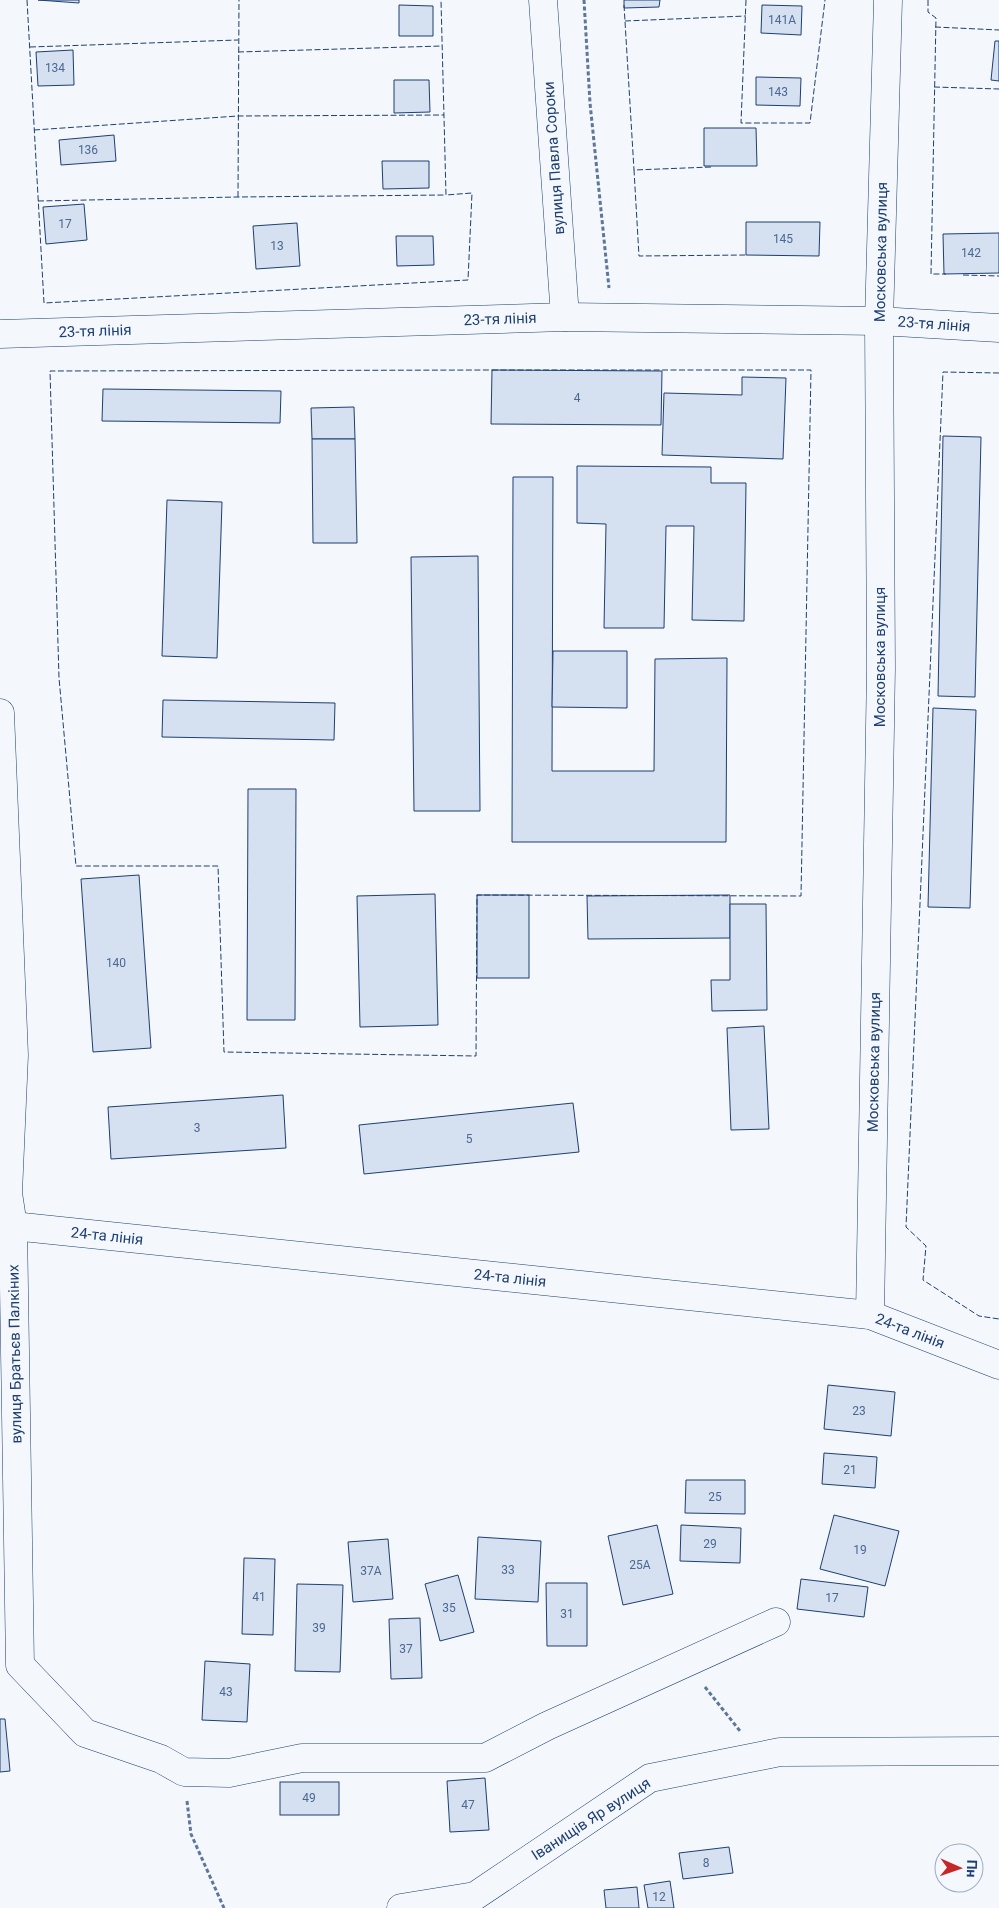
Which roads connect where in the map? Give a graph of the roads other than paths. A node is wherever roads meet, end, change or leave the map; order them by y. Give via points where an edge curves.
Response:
1 (544, 0) edge
2 (888, 0) edge
3 (565, 317) junction
4 (879, 320) junction
5 (999, 328) edge
6 (0, 334) edge
7 (0, 713) edge
8 (4, 1192) edge
9 (13, 1226) junction
10 (870, 1315) junction
11 (999, 1365) edge
12 (776, 1622) dead end
13 (999, 1751) edge
14 (402, 1908) edge

1 - 3 street, вулиця Павла Сороки
2 - 4 street, Московська вулиця
3 - 4 street, 23-тя лінія
3 - 6 street, 23-тя лінія
4 - 5 street, 23-тя лінія
4 - 10 street, Московська вулиця via 881,668
7 - 8 street, вулиця Братьєв Палкіних via 14,1055
8 - 9 street, вулиця Братьєв Палкіних
9 - 10 street, 24-та лінія
9 - 12 street, вулиця Братьєв Палкіних via 20,1665 85,1733 161,1759 184,1772 229,1773 302,1758 485,1758 547,1726
10 - 11 street, 24-та лінія
13 - 14 street, Іванищів Яр вулиця via 780,1752 650,1778 475,1896

